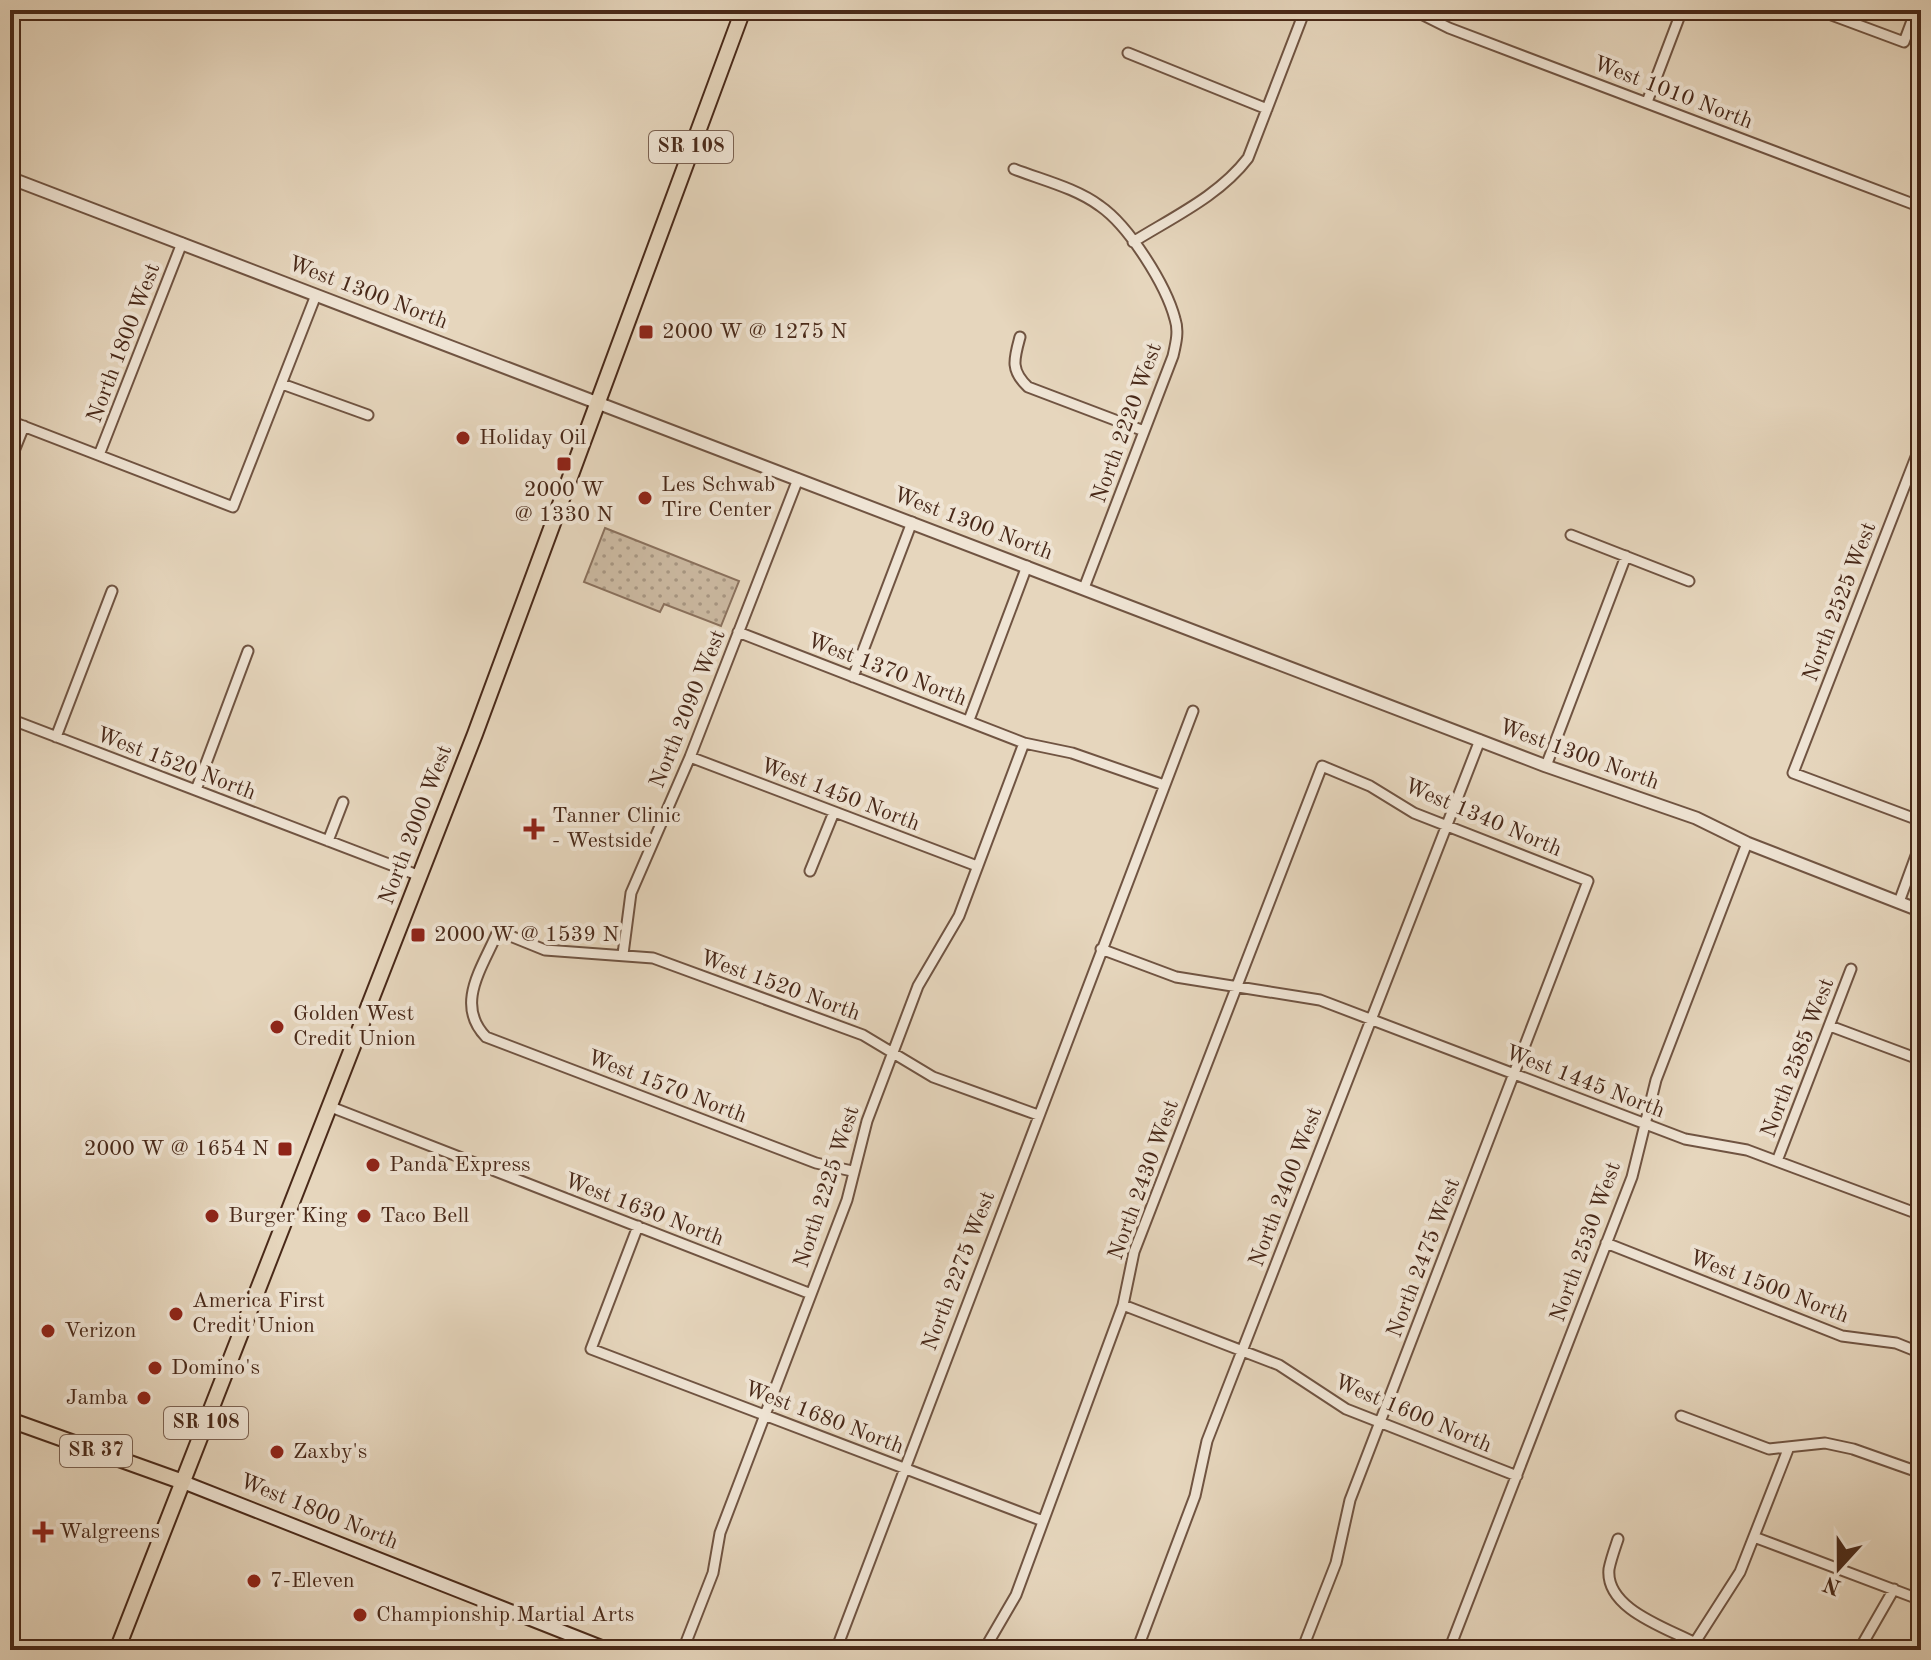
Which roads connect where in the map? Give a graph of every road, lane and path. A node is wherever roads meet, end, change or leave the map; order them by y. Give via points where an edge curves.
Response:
1 (743, 10) edge
2 (1305, 10) edge
3 (1413, 10) edge
4 (1682, 10) edge
5 (1818, 10) edge
6 (1916, 10) edge
7 (1128, 53) dead end
8 (1647, 102) junction
9 (1267, 109) junction
10 (1014, 169) dead end
11 (10, 178) edge
12 (1921, 207) edge
13 (1133, 242) junction
14 (182, 243) junction
15 (316, 295) junction
16 (1020, 337) dead end
17 (282, 384) junction
18 (596, 402) junction
19 (368, 415) dead end
20 (10, 421) edge
21 (24, 426) junction
22 (1144, 431) junction
23 (1921, 444) edge
24 (99, 455) junction
25 (10, 461) edge
26 (798, 479) junction
27 (912, 522) junction
28 (1571, 535) dead end
29 (1626, 556) junction
30 (1027, 566) junction
31 (1689, 581) dead end
32 (1084, 588) junction
33 (112, 591) dead end
34 (738, 632) junction
35 (248, 651) dead end
36 (853, 677) junction
37 (1193, 711) dead end
38 (10, 719) edge
39 (969, 720) junction
40 (56, 737) junction
41 (1480, 740) junction
42 (1024, 743) junction
43 (690, 757) junction
44 (1322, 766) joint
45 (1546, 766) junction
46 (1164, 785) junction
47 (196, 790) junction
48 (343, 802) dead end
49 (834, 812) junction
50 (1921, 821) edge
51 (1446, 825) junction
52 (328, 841) junction
53 (1921, 842) edge
54 (1747, 843) junction
55 (977, 866) junction
56 (810, 871) dead end
57 (420, 876) junction
58 (1588, 881) joint
59 (1899, 902) junction
60 (1921, 911) edge
61 (1101, 949) junction
62 (623, 954) junction
63 (1851, 969) dead end
64 (1236, 988) junction
65 (1371, 1019) junction
66 (474, 1025) joint
67 (1830, 1026) junction
68 (893, 1052) junction
69 (1921, 1060) edge
70 (1513, 1074) junction
71 (331, 1107) junction
72 (1038, 1115) junction
73 (1646, 1124) junction
74 (1777, 1161) junction
75 (852, 1171) junction
76 (1921, 1215) edge
77 (638, 1226) junction
78 (1606, 1243) junction
79 (811, 1294) junction
80 (1123, 1305) junction
81 (1242, 1351) junction
82 (1921, 1353) edge
83 (764, 1415) junction
84 (1681, 1416) dead end
85 (10, 1420) edge
86 (1380, 1422) junction
87 (1789, 1447) junction
88 (903, 1467) junction
89 (1921, 1473) edge
90 (1517, 1476) junction
91 (183, 1482) junction
92 (1043, 1521) junction
93 (1754, 1537) junction
94 (1618, 1539) dead end
95 (1894, 1589) junction
96 (1921, 1600) edge
97 (1693, 1646) edge
98 (117, 1650) edge
99 (609, 1650) edge
100 (683, 1650) edge
101 (836, 1650) edge
102 (984, 1650) edge
103 (1137, 1650) edge
104 (1302, 1650) edge
105 (1449, 1650) edge
106 (1859, 1650) edge

1 - 18 main road, North 2000 West / SR 108
2 - 9 street
3 - 8 street, West 1010 North
4 - 8 street
5 - 6 street via 1904,42
7 - 9 street
8 - 12 street, West 1010 North
9 - 13 street via 1235,176
10 - 13 street, North 2220 West via 1097,203
11 - 14 street, West 1300 North
13 - 22 street, North 2220 West via 1169,303 1177,330 1173,356
14 - 15 street, West 1300 North
14 - 24 street, North 1800 West
15 - 17 street
15 - 18 street, West 1300 North
16 - 22 street via 1013,363 1016,376 1028,387
17 - 19 street
17 - 24 street via 233,507
18 - 26 street, West 1300 North
18 - 57 main road, North 2000 West / SR 108
20 - 21 street
21 - 24 street
21 - 25 street
22 - 32 street, North 2220 West
23 - 50 street, North 2525 West via 1793,773
26 - 27 street, West 1300 North
26 - 34 street, North 2090 West
27 - 30 street, West 1300 North
27 - 36 street
28 - 29 street
29 - 31 street
29 - 45 street
30 - 32 street, West 1300 North
30 - 39 street
32 - 41 street, West 1300 North
33 - 40 street
34 - 36 street, West 1370 North
34 - 43 street, North 2090 West
35 - 47 street
36 - 39 street, West 1370 North
37 - 46 street, North 2275 West
38 - 40 street, West 1520 North
39 - 42 street, West 1370 North
40 - 47 street, West 1520 North
41 - 45 street, West 1300 North
41 - 51 street, North 2400 West
42 - 46 street, West 1370 North via 1072,753
42 - 55 street, North 2225 West
43 - 49 street, West 1450 North
43 - 62 street, North 2090 West via 631,893
44 - 51 street, West 1340 North
44 - 64 street, North 2430 West
45 - 54 street, West 1300 North via 1696,818
46 - 61 street, North 2275 West
47 - 52 street, West 1520 North
48 - 52 street
49 - 55 street, West 1450 North
49 - 56 street
51 - 58 street, West 1340 North
51 - 65 street, North 2400 West
52 - 57 street, West 1520 North
53 - 59 street
54 - 59 street, West 1300 North
54 - 73 street, North 2530 West via 1656,1080
55 - 68 street, North 2225 West via 959,916 918,986
57 - 71 main road, North 2000 West / SR 108
58 - 70 street, North 2475 West
59 - 60 street, West 1300 North
61 - 64 street via 1176,977
61 - 72 street, North 2275 West
62 - 66 street, West 1520 North via 545,950 498,931 472,992 469,1010
62 - 68 street, West 1520 North via 668,963 863,1035
63 - 67 street, North 2585 West
64 - 65 street, West 1445 North via 1296,994
64 - 80 street, North 2430 West via 1134,1252
65 - 70 street, West 1445 North
65 - 81 street, North 2400 West
66 - 75 street, West 1570 North via 486,1037 816,1163
67 - 69 street
67 - 74 street, North 2585 West
68 - 72 street, West 1520 North via 933,1077
68 - 75 street, North 2225 West
70 - 73 street, West 1445 North
70 - 86 street, North 2475 West
71 - 77 street, West 1630 North
71 - 91 main road, North 2000 West / SR 108
72 - 88 street, North 2275 West
73 - 74 street, West 1445 North
73 - 78 street, North 2530 West
74 - 76 street, West 1445 North
75 - 79 street, North 2225 West via 847,1200
77 - 79 street, West 1630 North
77 - 83 street, West 1680 North via 591,1349
78 - 82 street, West 1500 North via 1842,1336 1896,1343
78 - 90 street, North 2530 West
79 - 83 street, North 2225 West
80 - 81 street, West 1600 North
80 - 92 street, North 2430 West
81 - 86 street, West 1600 North via 1279,1365 1322,1396
81 - 103 street, North 2400 West
83 - 88 street, West 1680 North
83 - 100 street, North 2225 West
84 - 87 street via 1769,1449
85 - 91 main road, West 1800 North / SR 37
86 - 90 street, West 1600 North
86 - 104 street, North 2475 West via 1350,1500 1336,1563
87 - 89 street via 1825,1443
87 - 93 street
88 - 92 street, West 1680 North
88 - 101 street, North 2275 West
90 - 105 street, North 2530 West
91 - 98 main road, North 2000 West / SR 108
91 - 99 main road, West 1800 North / SR 37
92 - 102 street, North 2430 West via 1016,1595
93 - 95 street
93 - 97 street via 1740,1572
94 - 97 street via 1609,1572 1616,1596
95 - 96 street
95 - 106 street

